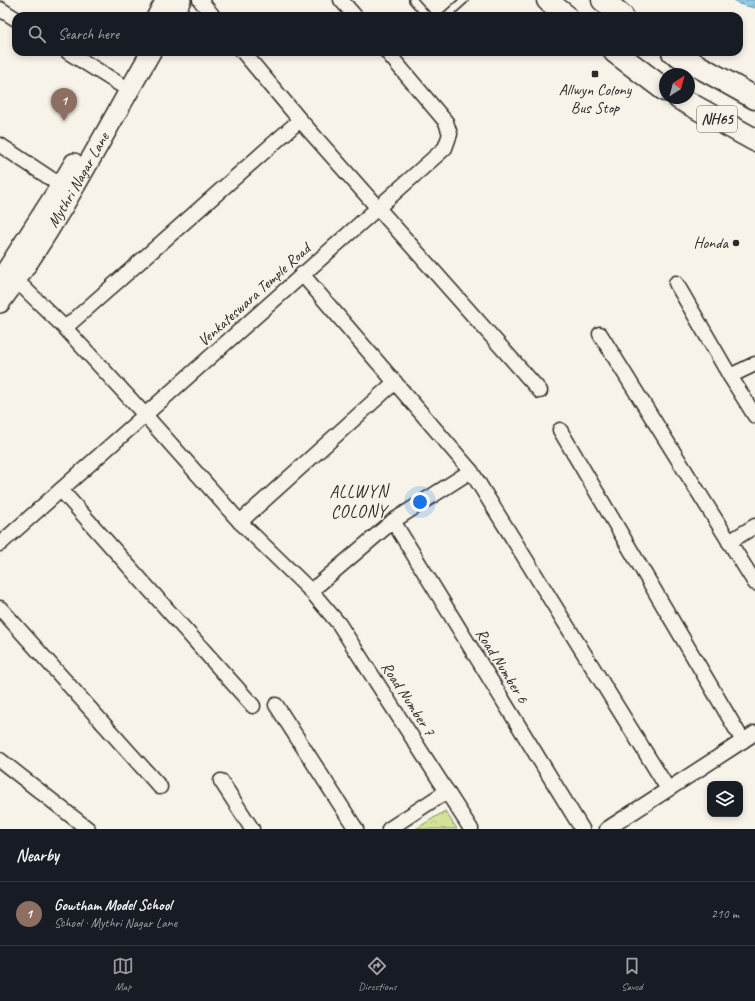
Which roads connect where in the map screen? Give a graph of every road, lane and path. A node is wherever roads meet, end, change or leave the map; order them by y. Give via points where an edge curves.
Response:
1 (166, 0) edge
2 (181, 0) edge
3 (200, 0) edge
4 (341, 0) edge
5 (413, 0) edge
6 (464, 0) edge
7 (548, 0) edge
8 (603, 0) edge
9 (0, 9) edge
10 (159, 12) edge
11 (174, 12) edge
12 (210, 12) edge
13 (352, 12) edge
14 (424, 12) edge
15 (450, 12) edge
16 (561, 12) edge
17 (617, 12) edge
18 (12, 16) edge
19 (75, 56) edge
20 (135, 56) edge
21 (148, 56) edge
22 (246, 56) edge
23 (390, 56) edge
24 (619, 56) edge
25 (680, 56) edge
26 (124, 86) junction
27 (659, 86) edge
28 (755, 98) edge
29 (690, 104) edge
30 (300, 120) junction
31 (755, 140) edge
32 (0, 145) edge
33 (67, 189) junction
34 (378, 209) junction
35 (302, 274) junction
36 (8, 280) edge
37 (676, 284) dead end
38 (0, 303) edge
39 (65, 328) junction
40 (600, 334) dead end
41 (755, 364) edge
42 (730, 376) junction
43 (395, 382) junction
44 (540, 391) dead end
45 (145, 415) junction
46 (755, 416) edge
47 (560, 430) dead end
48 (471, 471) junction
49 (61, 490) junction
50 (393, 521) junction
51 (240, 522) junction
52 (755, 526) edge
53 (729, 542) junction
54 (0, 544) edge
55 (755, 582) edge
56 (311, 591) junction
57 (0, 608) edge
58 (276, 705) dead end
59 (253, 706) dead end
60 (749, 737) edge
61 (0, 760) edge
62 (221, 780) dead end
63 (160, 787) dead end
64 (668, 789) junction
65 (447, 791) junction
66 (88, 829) edge
67 (252, 829) edge
68 (356, 829) edge
69 (389, 829) edge
70 (471, 829) edge
71 (582, 829) edge
72 (607, 829) edge

1 - 10 street
2 - 11 street
3 - 12 street
4 - 13 street
5 - 14 lane
6 - 15 lane
7 - 16 highway
8 - 17 highway
9 - 18 street
19 - 26 street
20 - 26 street, Mythri Nagar Lane
21 - 26 street, Mythri Nagar Lane
22 - 30 street
23 - 34 street, Venkateswara Temple Road via 446,122 450,134 445,148
24 - 27 highway
25 - 28 highway, NH65
26 - 33 street, Mythri Nagar Lane
29 - 31 highway, NH65
30 - 34 street
30 - 39 street
32 - 33 street
33 - 36 street, Mythri Nagar Lane
34 - 35 street, Venkateswara Temple Road
34 - 44 street
35 - 43 street
35 - 45 street, Venkateswara Temple Road
36 - 38 street, Mythri Nagar Lane
36 - 39 street, Road Number 7
37 - 42 street
39 - 45 street, Road Number 7
40 - 53 street
41 - 42 street
42 - 46 street
43 - 48 street
43 - 51 street
45 - 49 street, Venkateswara Temple Road
45 - 51 street, Road Number 7
47 - 60 street
48 - 50 street
48 - 64 street
49 - 54 street, Venkateswara Temple Road
49 - 59 street
50 - 56 street
50 - 71 street, Road Number 6
51 - 56 street, Road Number 7
52 - 53 street
53 - 55 street
56 - 65 street, Road Number 7 via 339,624
57 - 63 street
58 - 68 street
60 - 64 street
61 - 66 street
62 - 67 street
64 - 72 street
65 - 69 street
65 - 70 street, Road Number 7

